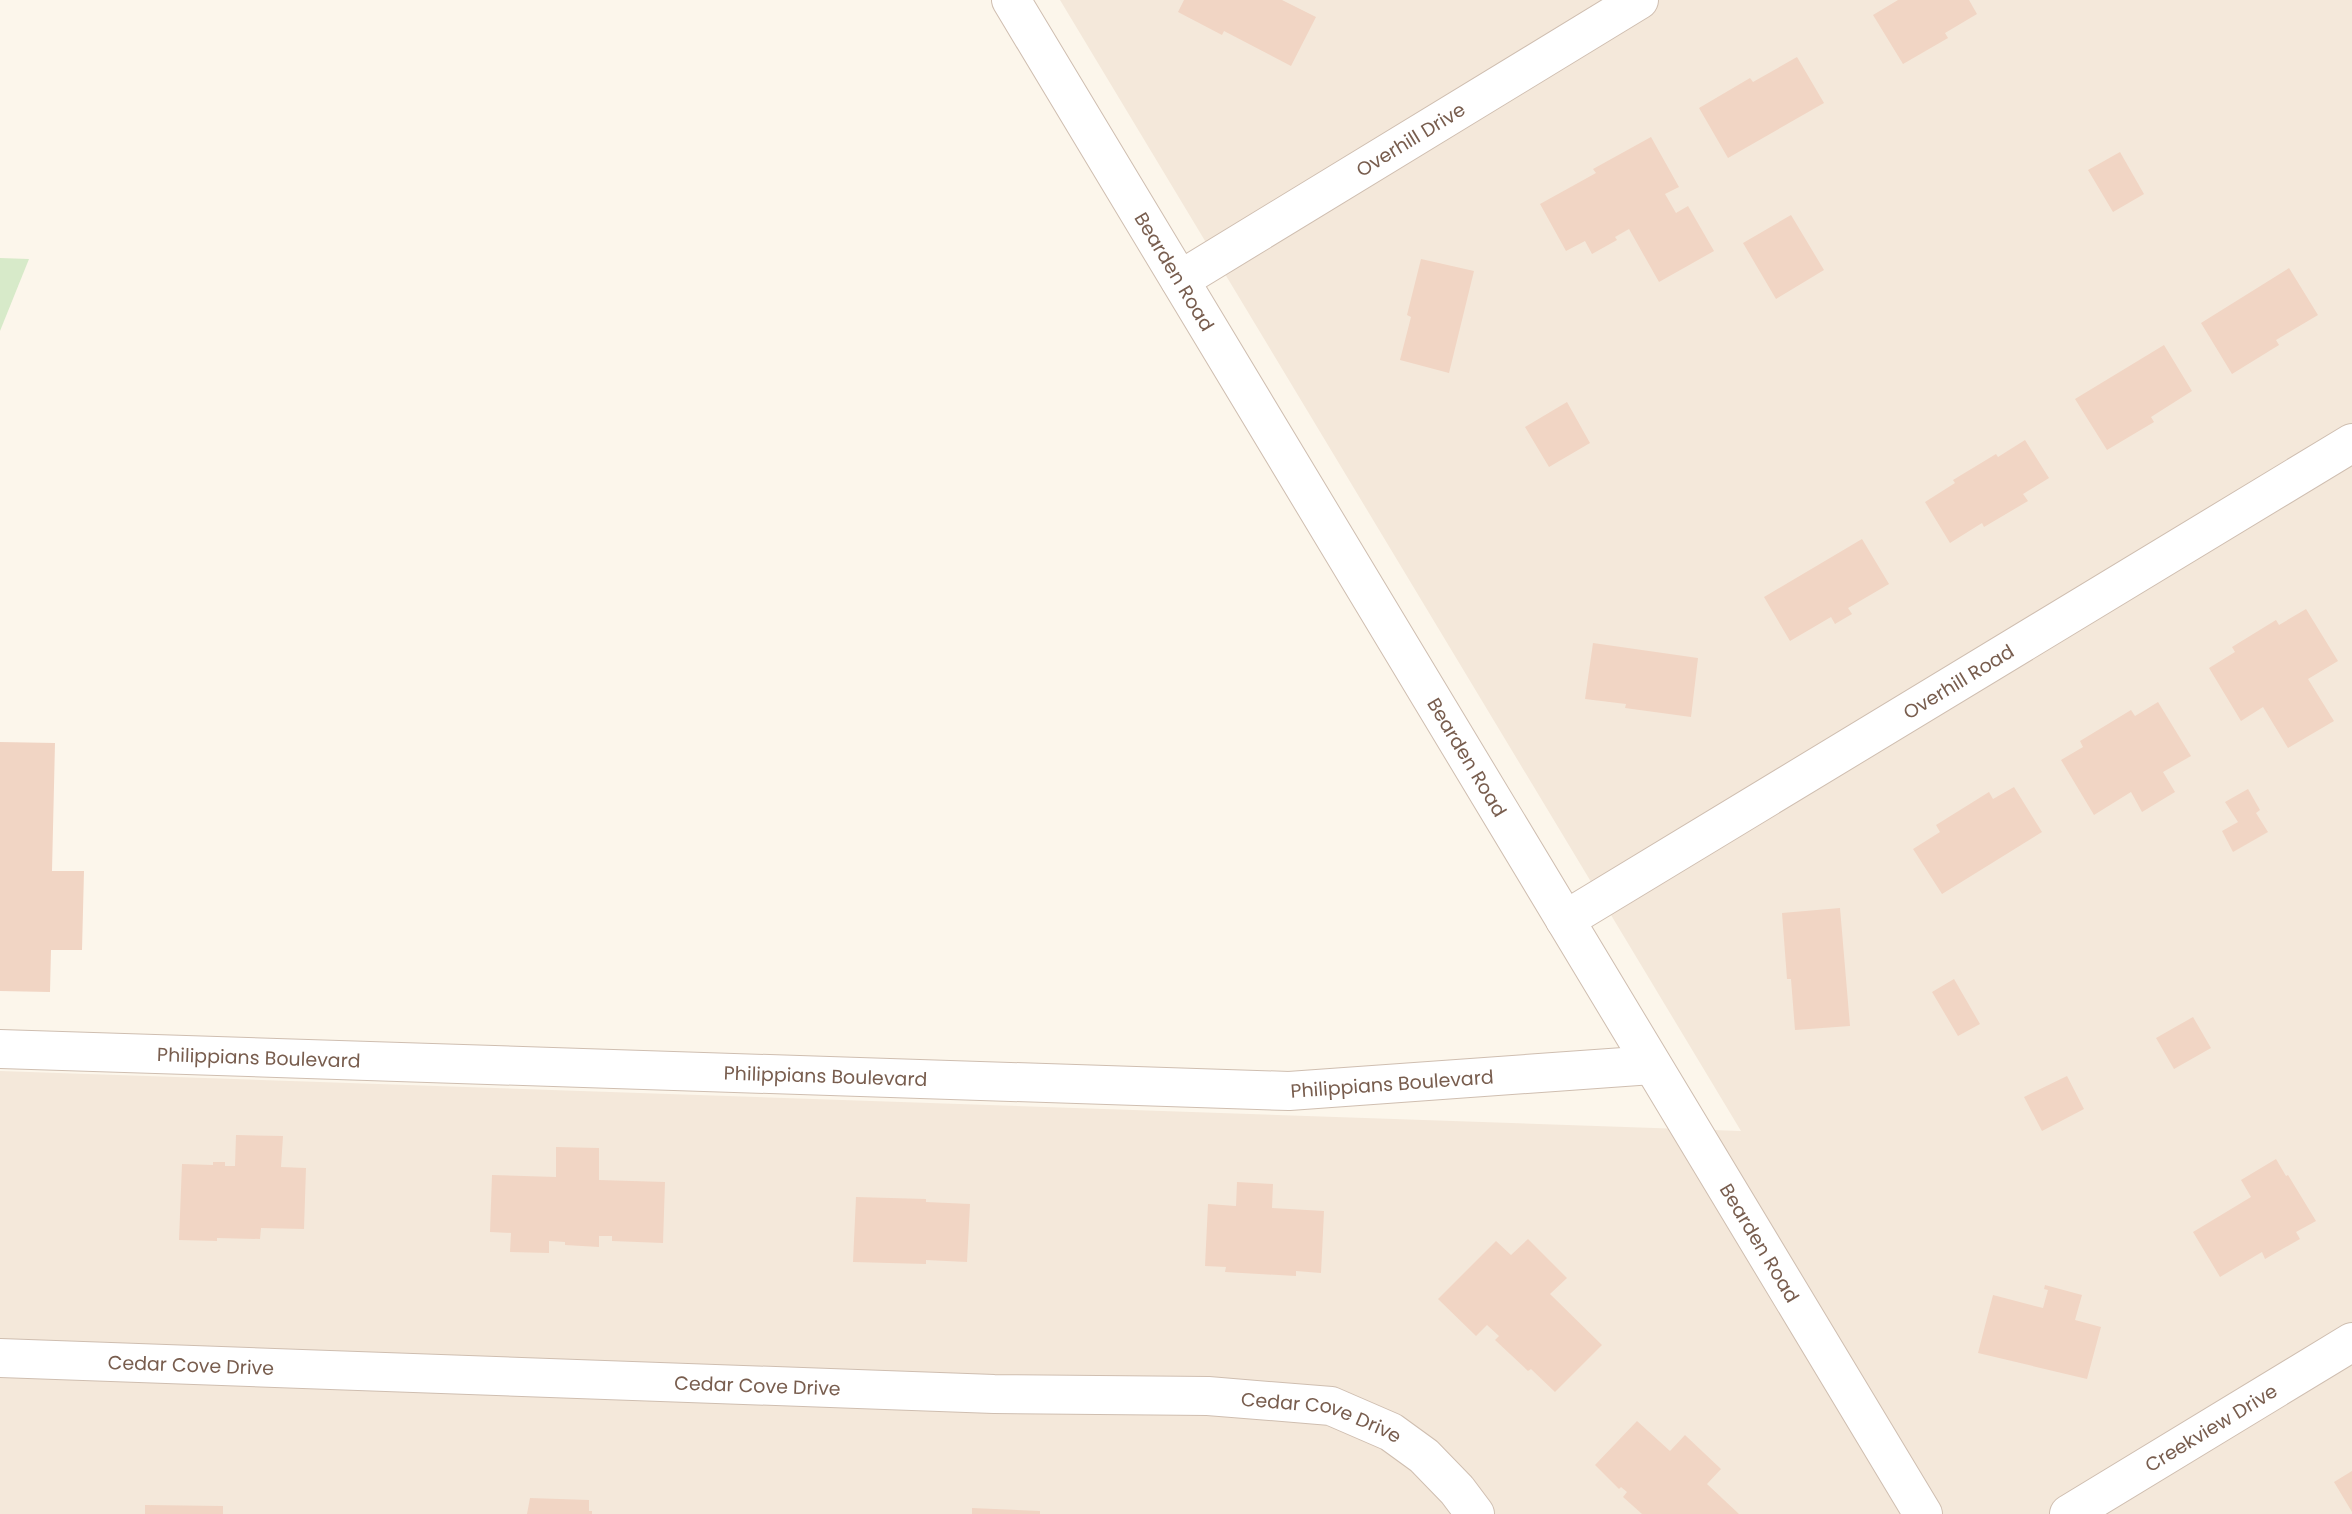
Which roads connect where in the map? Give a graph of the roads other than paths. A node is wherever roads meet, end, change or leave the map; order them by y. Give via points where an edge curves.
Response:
1 (1011, 0) edge
2 (1639, 0) edge
3 (1180, 280) junction
4 (2352, 443) edge
5 (1564, 920) junction
6 (0, 1049) edge
7 (1652, 1065) junction
8 (2352, 1342) edge
9 (0, 1358) edge
10 (1475, 1514) edge
11 (1923, 1514) edge
12 (2069, 1514) edge

1 - 3 street, Bearden Road
2 - 3 street, Overhill Drive
3 - 5 street, Bearden Road
4 - 5 street, Overhill Road
5 - 7 street, Bearden Road
6 - 7 street, Philippians Boulevard via 1289,1091
7 - 11 street, Bearden Road
8 - 12 street, Creekview Drive
9 - 10 street, Cedar Cove Drive via 994,1394 1208,1396 1331,1406 1391,1432 1424,1456

